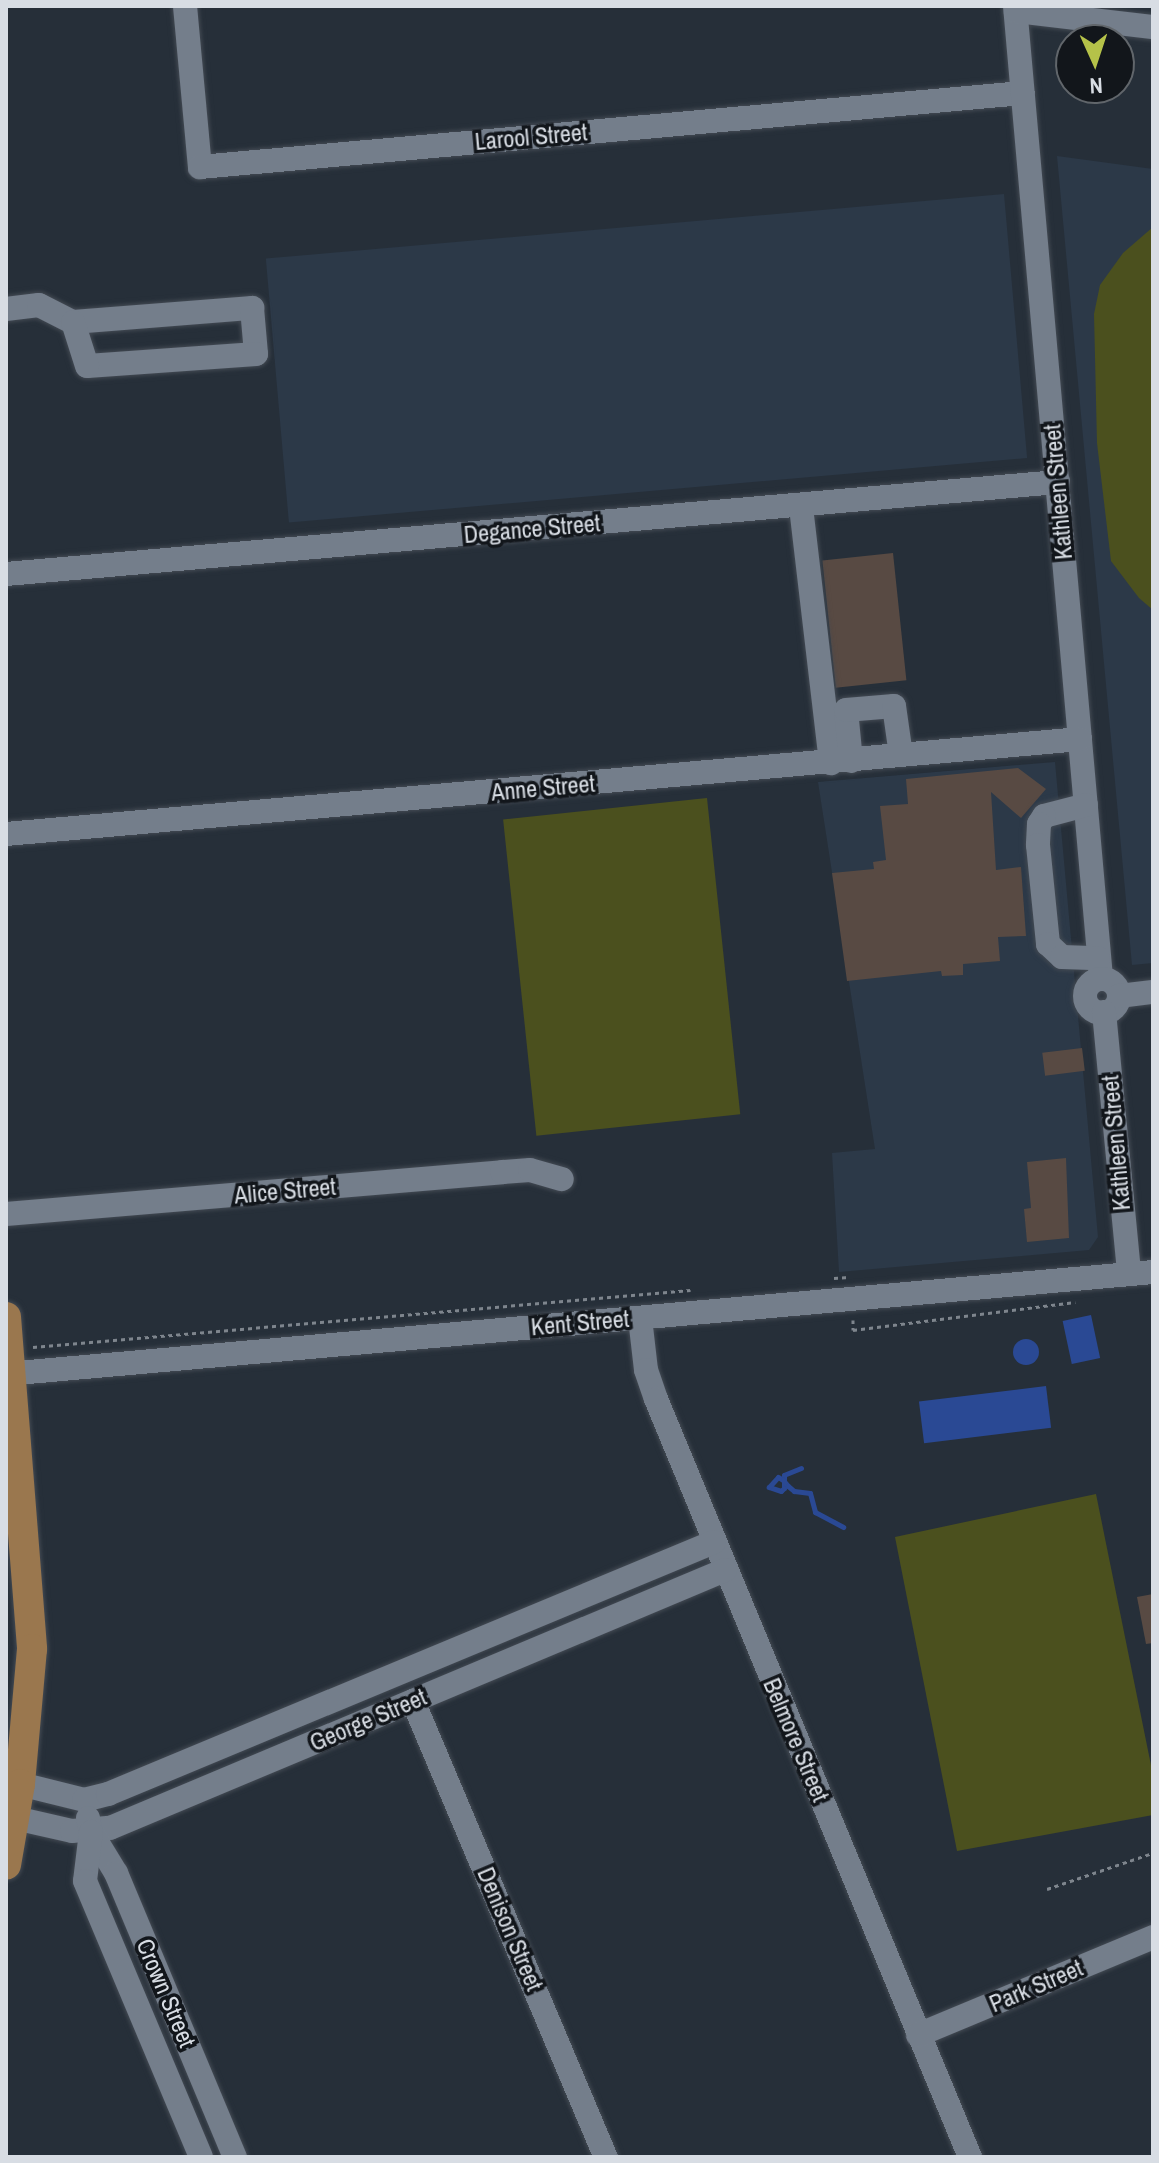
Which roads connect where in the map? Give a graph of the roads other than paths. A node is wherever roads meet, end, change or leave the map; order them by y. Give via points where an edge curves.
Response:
1 (185, 6) edge
2 (1016, 9) edge
3 (1153, 27) edge
4 (1023, 93) junction
5 (6, 309) edge
6 (73, 322) junction
7 (1058, 482) junction
8 (801, 507) junction
9 (6, 574) edge
10 (1080, 739) junction
11 (901, 755) junction
12 (841, 762) junction
13 (1086, 805) junction
14 (6, 834) edge
15 (1100, 968) junction
16 (1153, 992) edge
17 (1112, 1004) junction
18 (562, 1179) dead end
19 (6, 1214) edge
20 (1141, 1273) edge
21 (6, 1317) edge
22 (640, 1318) junction
23 (9, 1366) edge
24 (714, 1542) junction
25 (725, 1570) junction
26 (413, 1701) junction
27 (13, 1786) edge
28 (84, 1800) junction
29 (10, 1814) edge
30 (91, 1832) junction
31 (6, 1865) edge
32 (1153, 1937) edge
33 (918, 2035) junction
34 (201, 2157) edge
35 (235, 2157) edge
36 (606, 2157) edge
37 (970, 2157) edge

1 - 4 street, Larool Street via 200,167
2 - 3 street
2 - 4 street, Kathleen Street
4 - 7 street, Kathleen Street
5 - 6 street via 39,305
6 - 6 street via 252,308 256,354 87,366
7 - 8 street, Degance Street
7 - 10 street, Kathleen Street
8 - 9 street, Degance Street
8 - 12 street
10 - 11 street, Anne Street
10 - 13 street, Kathleen Street
11 - 12 street, Anne Street
11 - 12 street via 894,706 846,710
12 - 14 street, Anne Street
13 - 15 street, Kathleen Street
13 - 15 street via 1044,816 1037,834 1039,860 1048,944 1062,957
15 - 17 street via 1115,985
16 - 17 street
17 - 20 street, Kathleen Street
18 - 19 street, Alice Street via 516,1171
20 - 22 street, Kent Street via 850,1287
21 - 23 main road
22 - 23 street, Kent Street
22 - 24 street, Belmore Street via 650,1384
23 - 27 main road via 32,1649
24 - 25 street, Belmore Street
24 - 28 street, George Street
25 - 26 street, George Street
25 - 33 street, Belmore Street
26 - 30 street, George Street
26 - 36 street, Denison Street
27 - 28 street
27 - 29 main road
28 - 30 street, Crown Street
29 - 30 street, George Street
29 - 31 main road
30 - 34 street, Crown Street via 85,1881
30 - 35 street, Crown Street via 116,1873
32 - 33 street, Park Street
33 - 37 street, Belmore Street

